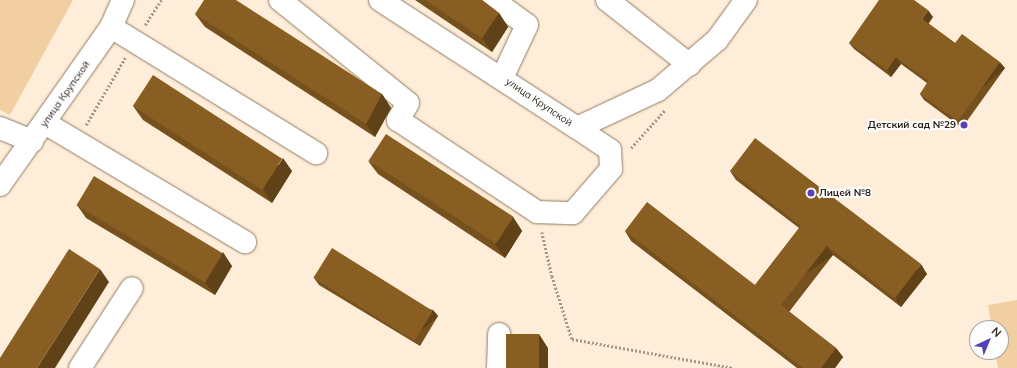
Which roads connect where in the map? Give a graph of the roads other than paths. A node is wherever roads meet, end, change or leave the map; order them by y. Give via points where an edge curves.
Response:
1 (123, 0) edge
2 (280, 0) edge
3 (380, 0) edge
4 (493, 0) edge
5 (607, 0) edge
6 (746, 0) edge
7 (111, 27) junction
8 (690, 65) junction
9 (502, 78) junction
10 (45, 123) junction
11 (0, 128) edge
12 (577, 128) junction
13 (32, 141) junction
14 (316, 153) dead end
15 (0, 185) edge
16 (245, 242) dead end
17 (132, 288) dead end
18 (499, 334) dead end
19 (80, 368) edge
20 (498, 368) edge

1 - 7 street, улица Крупской
2 - 12 street via 408,103 398,120 537,212 573,214 611,169 610,150
3 - 9 street, улица Крупской
4 - 9 street via 527,25
5 - 8 street
6 - 8 street, улица Крупской via 717,40
7 - 10 street, улица Крупской
7 - 14 street
8 - 12 street, улица Крупской via 658,90
9 - 12 street, улица Крупской
10 - 13 street, улица Крупской
10 - 16 street
11 - 13 street
13 - 15 street, улица Крупской
17 - 19 street
18 - 20 street

